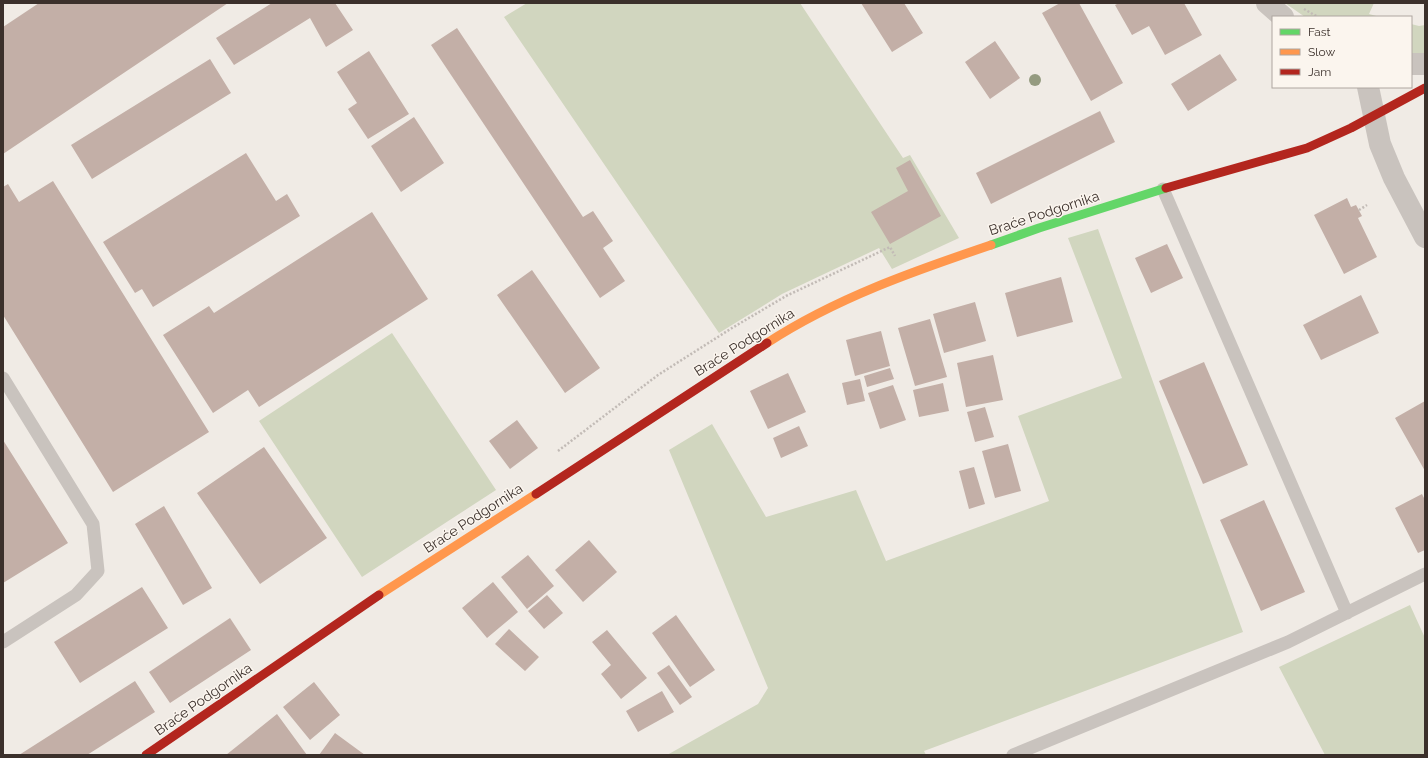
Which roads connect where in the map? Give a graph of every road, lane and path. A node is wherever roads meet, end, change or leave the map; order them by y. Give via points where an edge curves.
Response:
1 (1267, 3) edge
2 (1292, 12) edge
3 (1313, 16) edge
4 (1412, 64) edge
5 (1425, 64) edge
6 (1368, 88) edge
7 (1425, 88) edge
8 (1374, 115) junction
9 (1163, 189) junction
10 (1367, 205) dead end
11 (1359, 210) dead end
12 (1425, 237) edge
13 (3, 378) edge
14 (1425, 574) edge
15 (1347, 613) junction
16 (3, 642) edge
17 (146, 755) edge
18 (1013, 755) edge

1 - 2 street
2 - 3 path
4 - 5 street
6 - 8 street
7 - 8 street, Braće Podgornika
8 - 9 street, Braće Podgornika via 1307,148
8 - 12 street via 1385,157
9 - 15 lane
9 - 17 street, Braće Podgornika via 921,269 838,303 794,326 350,614
10 - 11 path
13 - 16 lane via 93,524 98,571 76,595
14 - 15 lane
15 - 18 lane via 1288,642

